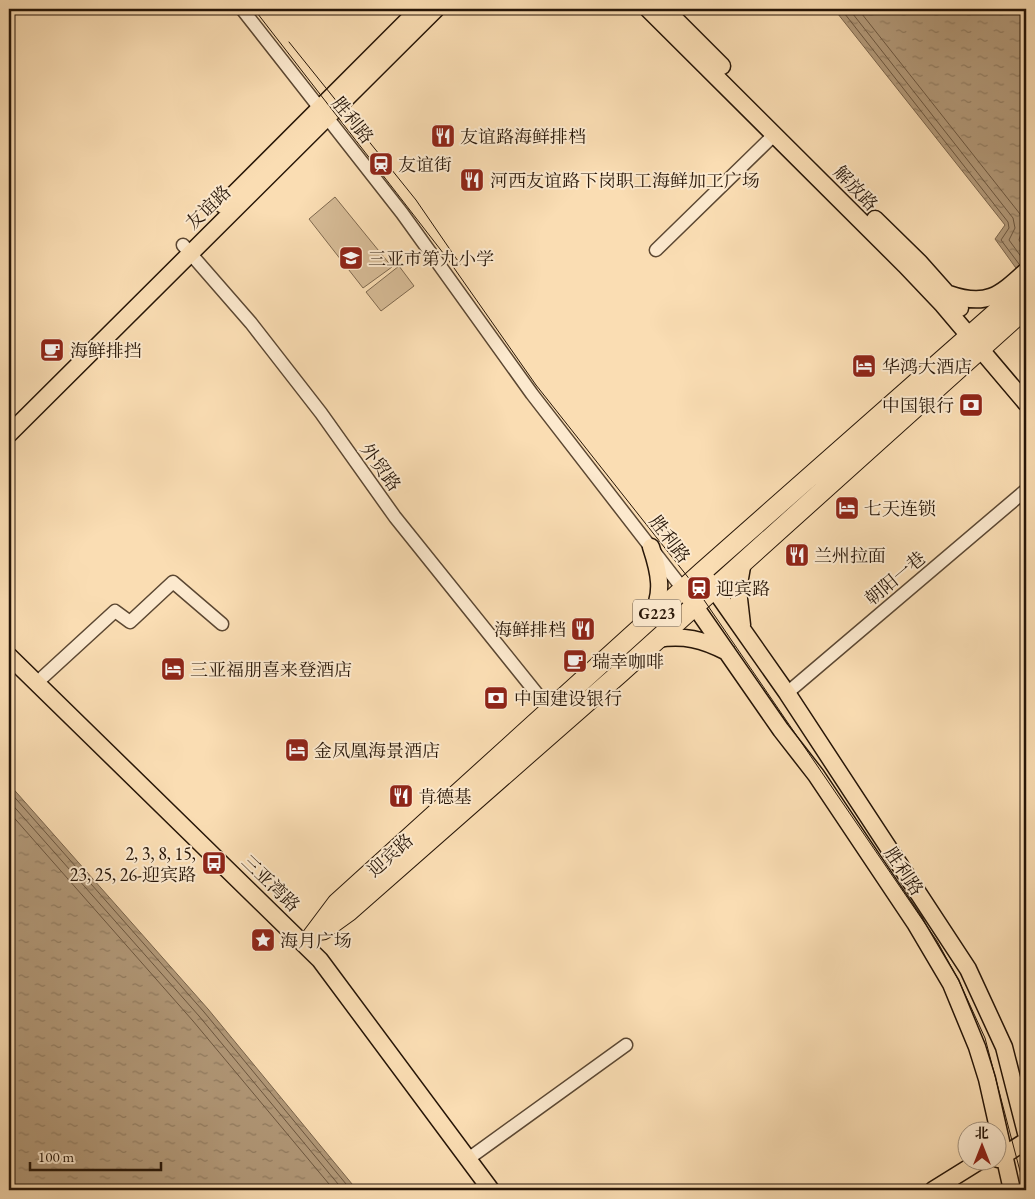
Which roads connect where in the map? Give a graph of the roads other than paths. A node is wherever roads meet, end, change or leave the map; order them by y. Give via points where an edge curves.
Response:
1 (242, 9) edge
2 (419, 9) edge
3 (436, 9) edge
4 (648, 9) edge
5 (665, 9) edge
6 (323, 114) junction
7 (775, 134) junction
8 (187, 249) junction
9 (656, 250) dead end
10 (1026, 271) edge
11 (949, 294) junction
12 (1019, 298) edge
13 (978, 339) junction
14 (1026, 386) edge
15 (1026, 403) edge
16 (9, 420) edge
17 (9, 434) edge
18 (1026, 490) edge
19 (651, 548) junction
20 (743, 561) junction
21 (702, 572) junction
22 (713, 588) junction
23 (683, 589) junction
24 (694, 605) junction
25 (648, 620) junction
26 (222, 624) dead end
27 (744, 632) junction
28 (657, 640) junction
29 (9, 643) edge
30 (728, 653) junction
31 (9, 656) edge
32 (43, 677) junction
33 (787, 693) junction
34 (550, 710) junction
35 (307, 941) junction
36 (626, 1045) dead end
37 (992, 1122) edge
38 (1026, 1132) edge
39 (1026, 1141) edge
40 (1008, 1147) edge
41 (1008, 1150) edge
42 (468, 1159) junction
43 (962, 1172) edge
44 (974, 1172) edge
45 (1006, 1172) edge
46 (491, 1190) edge
47 (934, 1190) edge
48 (949, 1190) edge
49 (1012, 1190) edge

1 - 6 street, 胜利路
2 - 6 main road, 友谊路
3 - 6 main road, 友谊路
4 - 7 main road, 解放路
5 - 11 main road, 解放路
6 - 8 main road, 友谊路
6 - 19 street, 胜利路 via 402,213 532,394
7 - 9 street
7 - 13 main road, 解放路
8 - 16 main road, 友谊路
8 - 17 main road, 友谊路
8 - 34 street, 外贸路 via 299,384 395,517
10 - 12 main road
11 - 12 main road via 982,300
11 - 13 main road, 解放路
12 - 13 highway, 迎宾路 / G223
13 - 14 main road, 解放路
13 - 15 main road, 解放路
13 - 20 highway, 迎宾路 / G223
13 - 21 highway, 迎宾路 / G223
18 - 33 street, 朝阳一巷
19 - 23 street, 胜利路
19 - 25 main road via 660,587 654,611
20 - 22 highway, 迎宾路 / G223
20 - 27 main road via 738,579 738,598
21 - 22 main road, 胜利路
21 - 23 highway, 迎宾路 / G223
22 - 24 highway, 迎宾路 / G223
22 - 27 main road, 胜利路
23 - 24 main road, 胜利路
23 - 25 highway, 迎宾路 / G223
24 - 28 highway, 迎宾路 / G223
24 - 30 main road, 胜利路
25 - 34 highway, 迎宾路 / G223
26 - 32 street via 173,582 130,622 115,610
27 - 33 main road, 胜利路
28 - 30 main road via 687,637
28 - 35 highway, 迎宾路 / G223 via 348,912
29 - 32 main road, 三亚湾路
30 - 37 main road, 胜利路 via 822,784 915,923 951,984 977,1047
31 - 35 main road, 三亚湾路
32 - 35 main road, 三亚湾路
33 - 38 main road, 胜利路 via 968,969 1004,1047
34 - 35 highway, 迎宾路 / G223 via 336,903
35 - 42 main road, 三亚湾路
36 - 42 street
38 - 40 main road
39 - 41 main road
42 - 46 main road, 三亚湾路
43 - 47 main road
44 - 48 main road
45 - 49 main road, 胜利路

